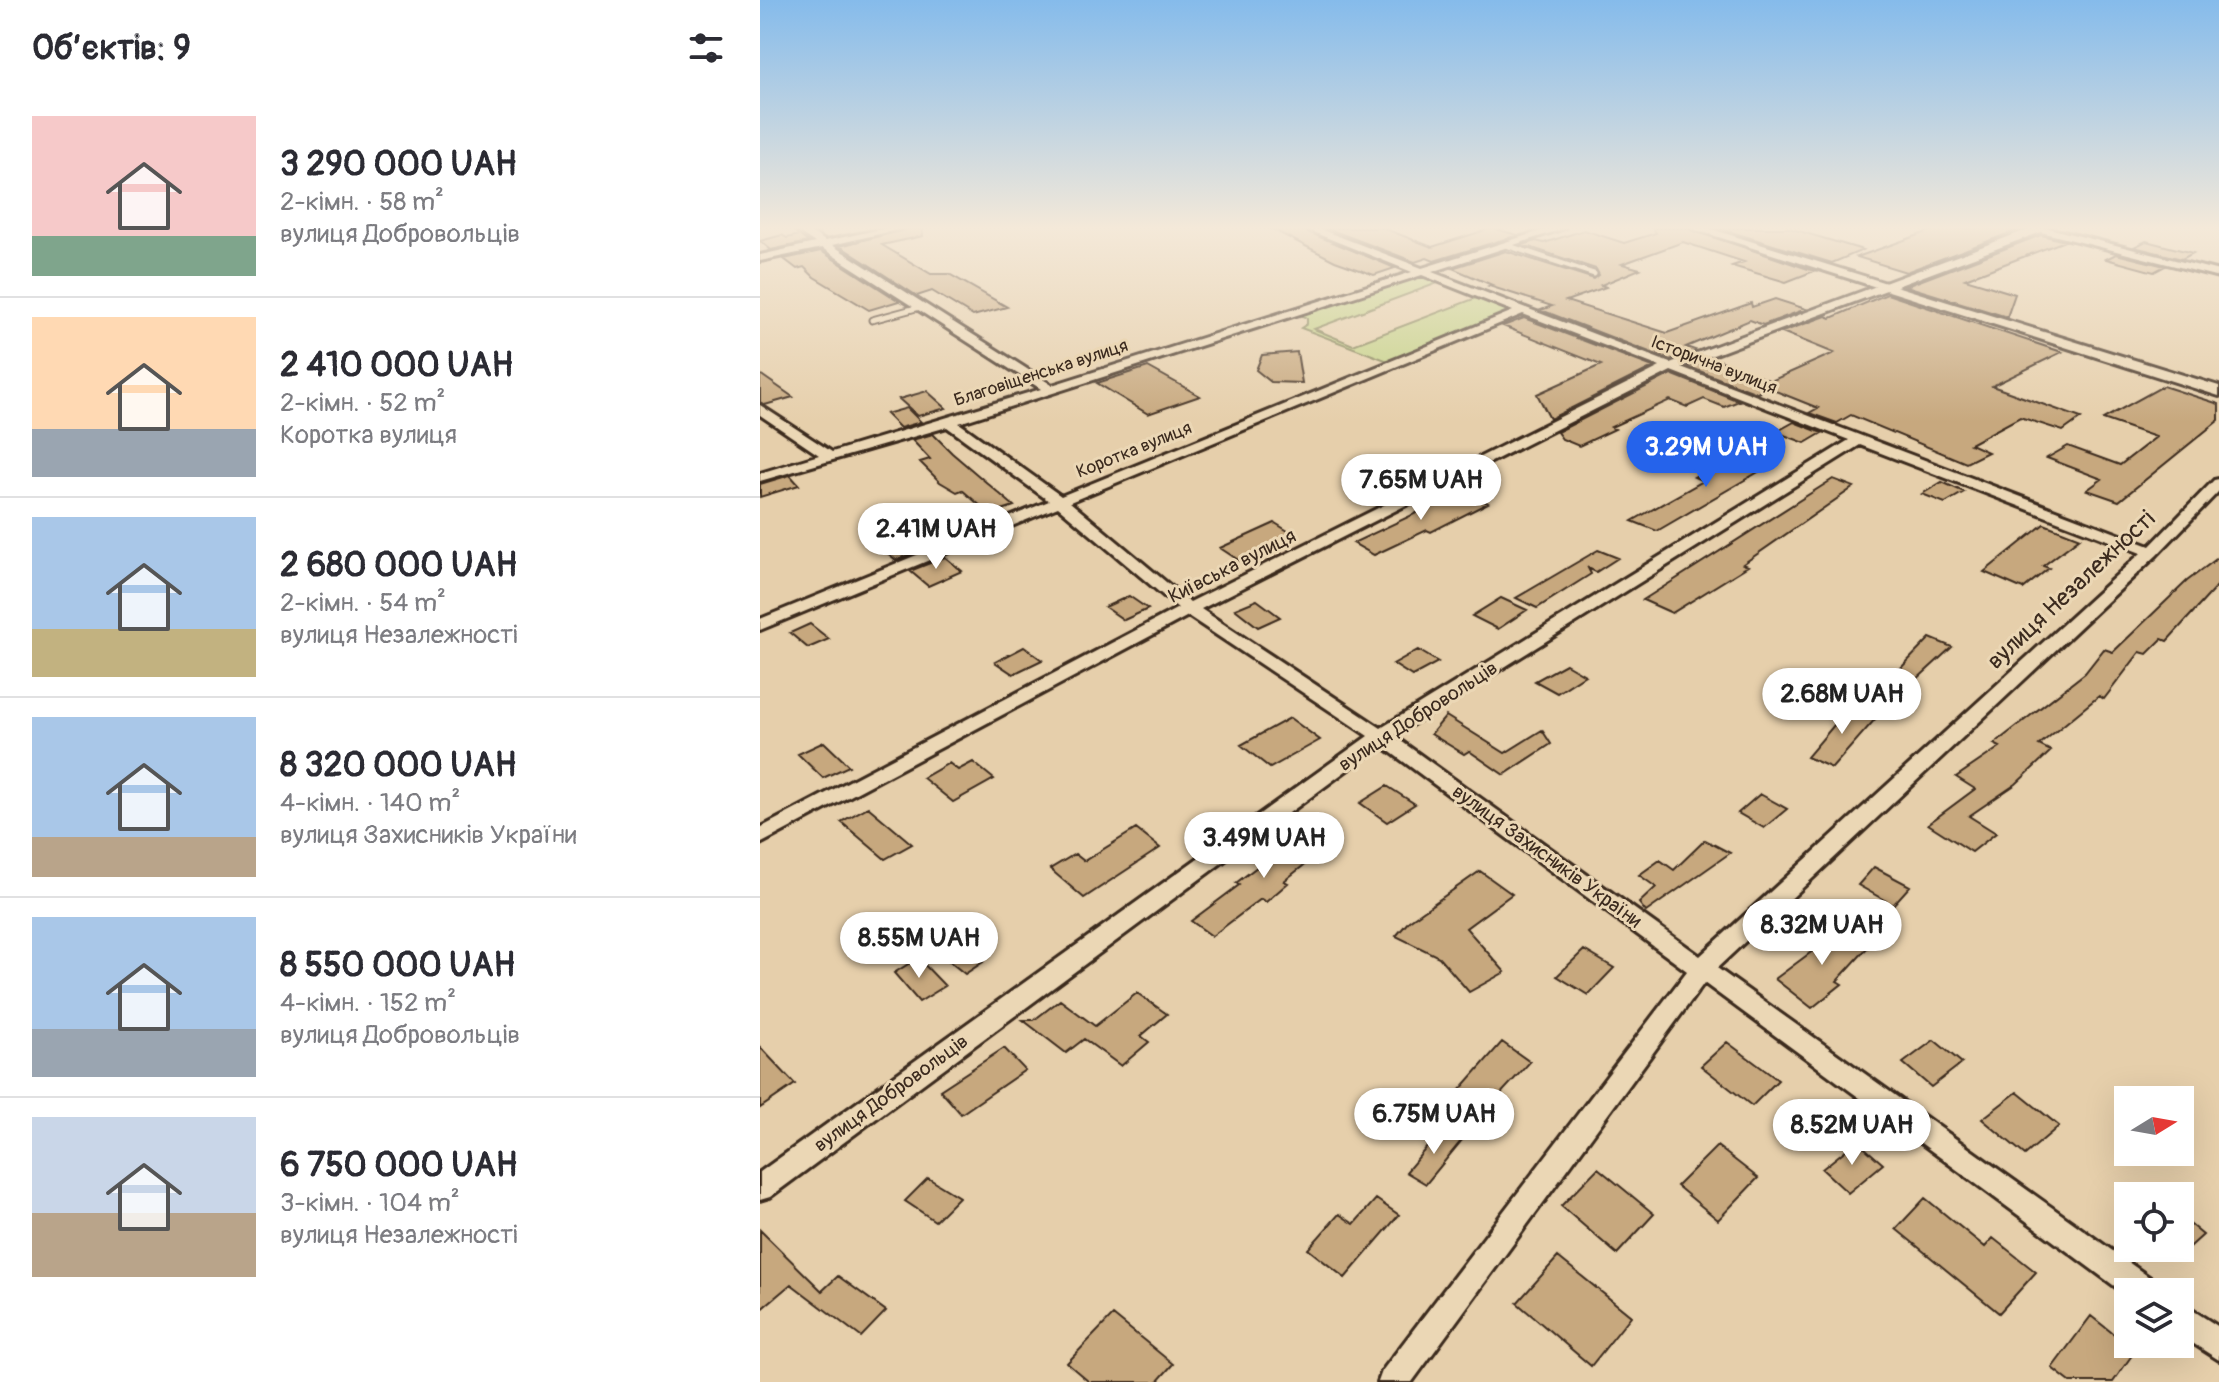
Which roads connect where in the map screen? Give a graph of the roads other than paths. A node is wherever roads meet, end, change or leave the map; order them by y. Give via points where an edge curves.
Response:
1 (897, 292) edge
2 (1351, 292) edge
3 (1474, 292) edge
4 (1865, 292) edge
5 (1903, 292) edge
6 (1944, 292) edge
7 (920, 307) junction
8 (1522, 311) junction
9 (872, 320) dead end
10 (1670, 367) junction
11 (2219, 377) edge
12 (1050, 389) junction
13 (2219, 391) edge
14 (760, 409) edge
15 (949, 422) junction
16 (1860, 439) junction
17 (829, 456) junction
18 (760, 477) edge
19 (2219, 483) edge
20 (1058, 500) junction
21 (2152, 552) junction
22 (1189, 609) junction
23 (760, 625) edge
24 (1381, 736) junction
25 (760, 837) edge
26 (1702, 968) junction
27 (760, 1188) edge
28 (2127, 1278) edge
29 (2194, 1327) edge
30 (2219, 1345) edge
31 (1393, 1382) edge

1 - 7 street
2 - 12 street, Благовіщенська вулиця
3 - 8 street, Історична вулиця
4 - 10 street, Київська вулиця
5 - 13 street
6 - 11 street
7 - 9 lane
7 - 12 street
8 - 10 street, Історична вулиця
8 - 20 street, Коротка вулиця
10 - 16 street, Історична вулиця
10 - 22 street, Київська вулиця
12 - 15 street, Благовіщенська вулиця
14 - 17 street
15 - 17 street, Благовіщенська вулиця
15 - 20 street, вулиця Захисників України
16 - 21 street, Історична вулиця
16 - 24 street, вулиця Добровольців
17 - 18 street, Благовіщенська вулиця
19 - 21 street, вулиця Незалежності
20 - 22 street, вулиця Захисників України
20 - 23 street, Коротка вулиця
21 - 26 street, вулиця Незалежності
22 - 24 street, вулиця Захисників України
22 - 25 street, Київська вулиця
24 - 26 street, вулиця Захисників України
24 - 27 street, вулиця Добровольців
26 - 28 street, вулиця Захисників України
26 - 31 street, вулиця Незалежності
29 - 30 street

